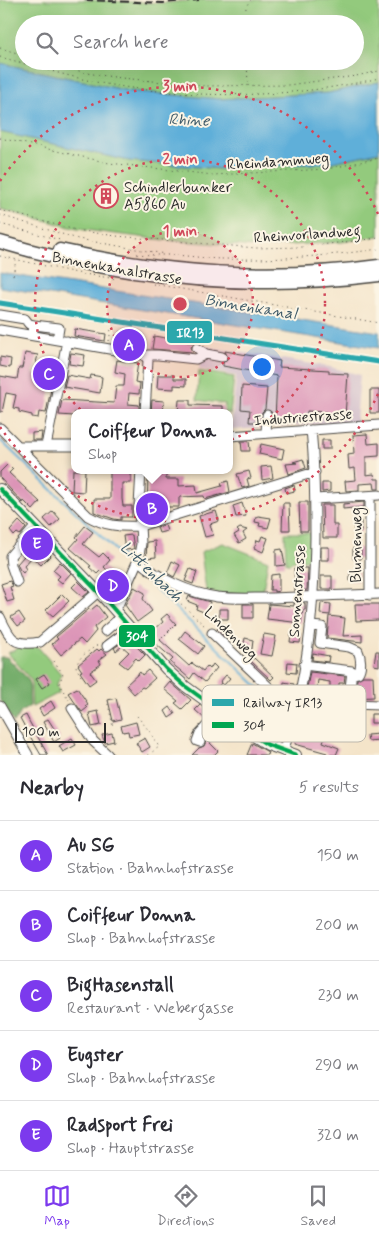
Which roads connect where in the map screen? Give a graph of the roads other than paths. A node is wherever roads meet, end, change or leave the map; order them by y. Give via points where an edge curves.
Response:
1 (0, 234) edge
2 (0, 242) edge
3 (379, 260) edge
4 (379, 266) edge
5 (328, 271) junction
6 (379, 275) edge
7 (0, 315) edge
8 (34, 324) junction
9 (0, 330) edge
10 (32, 335) junction
11 (57, 340) junction
12 (67, 341) junction
13 (197, 348) dead end
14 (142, 353) junction
15 (206, 354) junction
16 (222, 357) dead end
17 (145, 409) edge
18 (267, 415) dead end
19 (379, 425) edge
20 (0, 428) edge
21 (311, 430) junction
22 (266, 433) junction
23 (233, 436) edge
24 (19, 446) junction
25 (46, 446) junction
26 (71, 446) edge
27 (315, 472) junction
28 (141, 474) edge
29 (0, 489) edge
30 (375, 495) edge
31 (315, 500) junction
32 (140, 526) junction
33 (35, 527) junction
34 (138, 562) junction
35 (17, 582) dead end
36 (98, 592) junction
37 (374, 595) edge
38 (314, 597) junction
39 (114, 609) junction
40 (0, 617) edge
41 (121, 617) junction
42 (310, 626) junction
43 (131, 628) junction
44 (106, 631) dead end
45 (212, 633) road end
46 (107, 646) road end
47 (304, 665) junction
48 (352, 674) junction
49 (266, 685) edge
50 (301, 685) edge
51 (351, 685) edge
52 (202, 698) edge
53 (366, 705) edge
54 (379, 705) edge
55 (0, 706) edge
56 (72, 708) road end
57 (202, 731) edge
58 (200, 742) dead end
59 (264, 742) edge
60 (277, 752) edge
61 (28, 755) edge
62 (108, 755) edge
63 (296, 755) edge

1 - 5 highway via 90,256 171,269 271,274
2 - 6 highway via 87,265 168,278 276,282
3 - 5 highway via 340,265
4 - 5 highway
7 - 8 street via 25,319
8 - 10 street
8 - 11 street via 59,328
9 - 10 street
10 - 11 street
11 - 12 street
12 - 14 street
12 - 25 street
13 - 15 street
14 - 15 street via 196,359
14 - 17 street via 148,360
15 - 16 street
18 - 22 street
19 - 21 street, Industriestrasse
20 - 24 street
21 - 22 street, Industriestrasse
21 - 27 street, Sonnenstrasse
22 - 23 street, Industriestrasse
24 - 25 street
24 - 32 street via 88,516 105,524
25 - 26 street
27 - 31 street, Sonnenstrasse
27 - 32 street
28 - 32 street
29 - 33 main road
30 - 31 street
30 - 37 street, Blumenweg
31 - 38 street, Sonnenstrasse
32 - 34 street
33 - 35 street via 10,556
33 - 36 main road
34 - 38 street via 182,587 204,594 227,598
34 - 39 street
36 - 39 main road
36 - 40 street via 71,620 33,644 10,638
37 - 38 street
38 - 42 street, Sonnenstrasse
39 - 41 main road
41 - 43 main road
41 - 44 street
42 - 47 street, Sonnenstrasse
42 - 48 street via 322,627 320,643 358,651 360,670 358,674
43 - 46 street
43 - 52 main road via 166,669
45 - 49 street, Lindenweg
47 - 48 street
47 - 50 street, Sonnenstrasse
48 - 51 street
53 - 54 street
55 - 61 street
56 - 62 street via 93,741
57 - 58 street via 197,741
59 - 60 main road
60 - 63 main road

